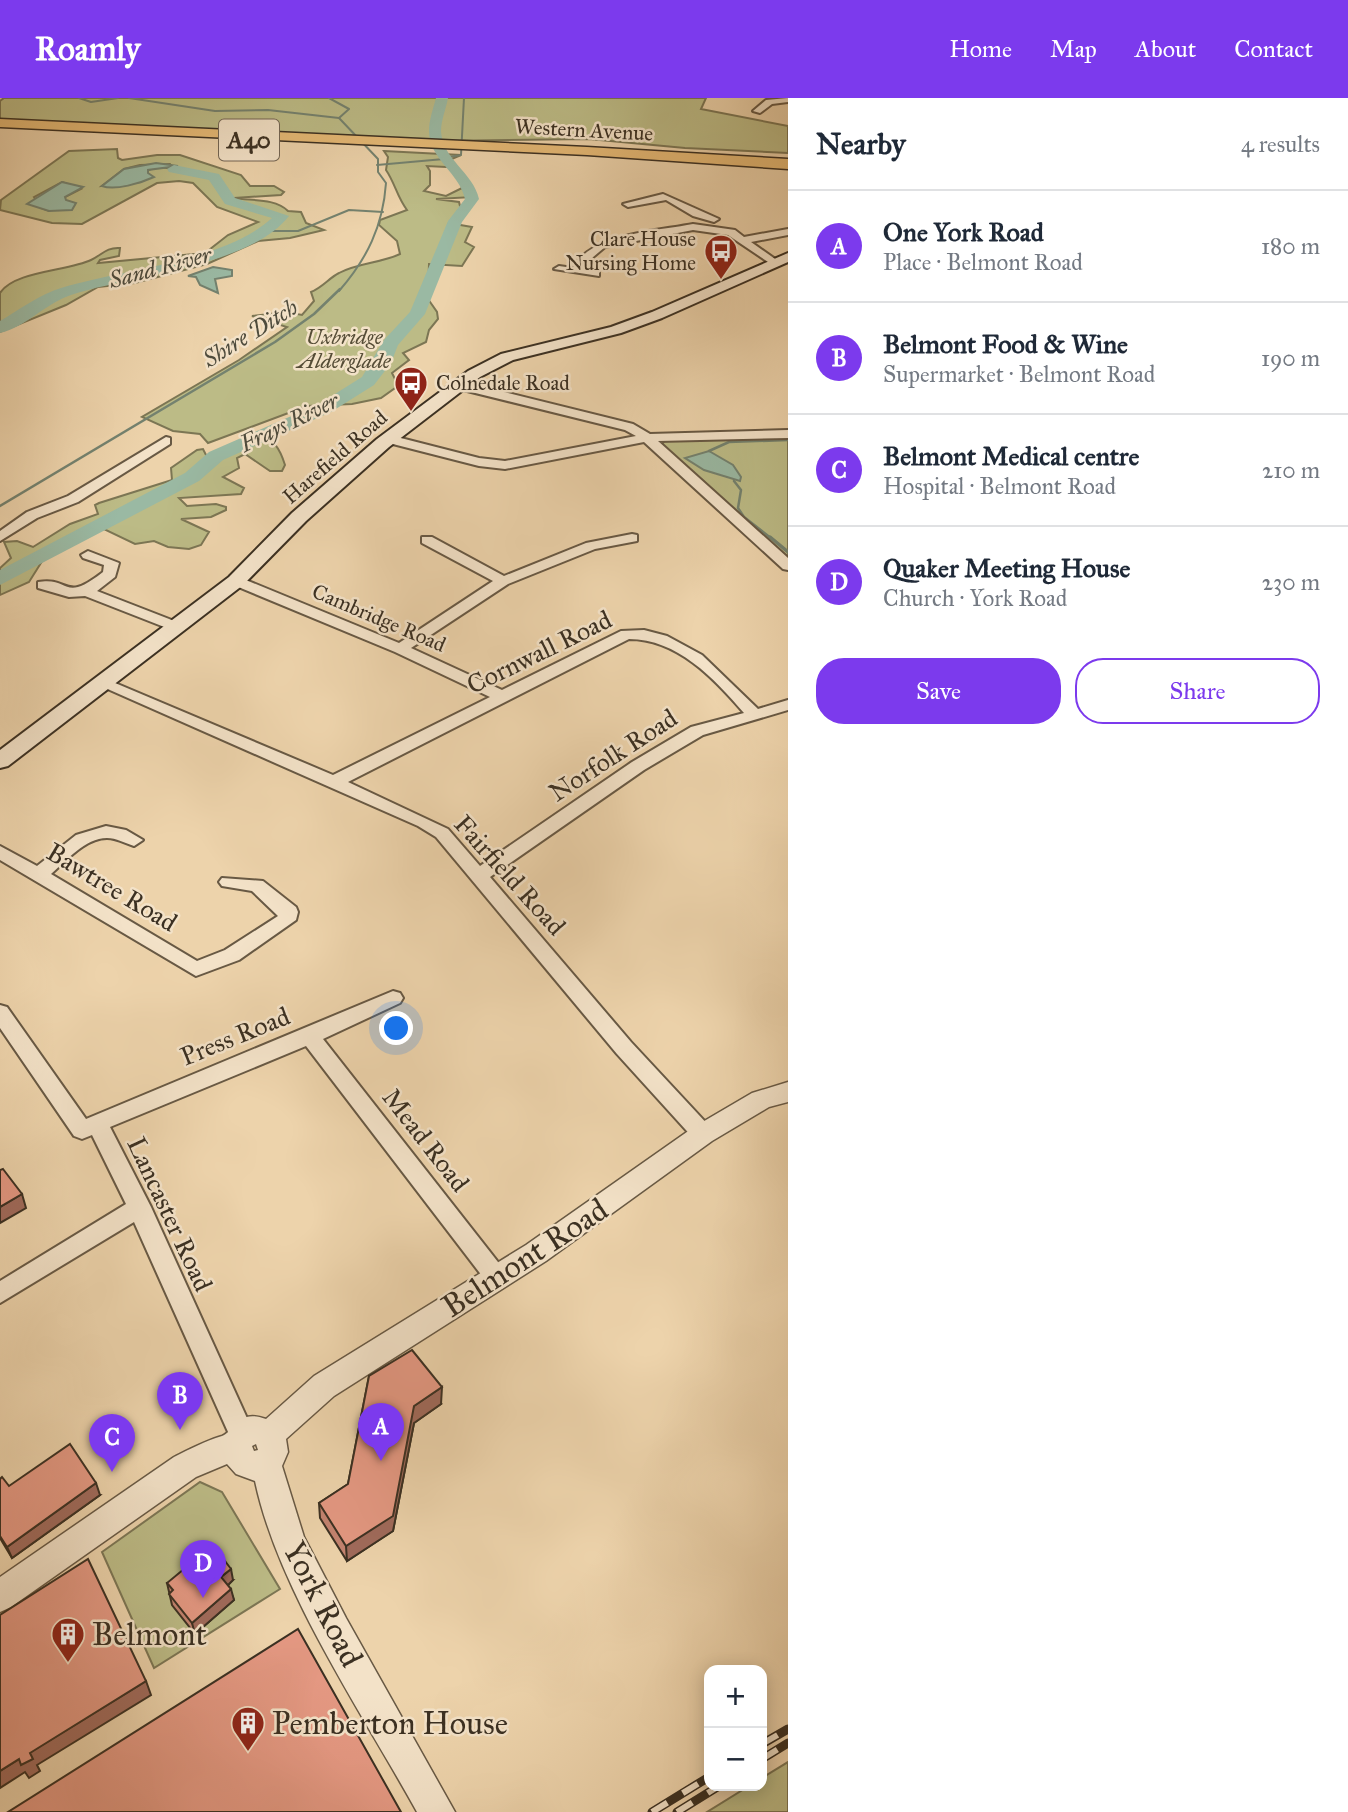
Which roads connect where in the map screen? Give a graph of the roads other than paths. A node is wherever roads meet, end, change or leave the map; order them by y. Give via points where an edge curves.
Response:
1 (788, 99) edge
2 (757, 111) dead end
3 (1, 126) edge
4 (132, 133) junction
5 (587, 151) junction
6 (563, 154) junction
7 (788, 158) edge
8 (788, 167) edge
9 (788, 176) edge
10 (615, 201) dead end
11 (722, 230) junction
12 (788, 232) edge
13 (744, 240) junction
14 (783, 260) edge
15 (559, 269) dead end
16 (577, 271) junction
17 (595, 274) dead end
18 (458, 385) junction
19 (788, 434) edge
20 (647, 438) junction
21 (389, 439) junction
22 (166, 441) dead end
23 (0, 537) edge
24 (632, 538) dead end
25 (427, 540) dead end
26 (88, 555) dead end
27 (788, 566) edge
28 (236, 581) junction
29 (503, 581) junction
30 (43, 585) dead end
31 (87, 592) junction
32 (177, 627) junction
33 (400, 649) junction
34 (102, 683) junction
35 (504, 696) junction
36 (788, 705) edge
37 (753, 713) junction
38 (4, 755) edge
39 (334, 782) junction
40 (134, 839) dead end
41 (0, 852) edge
42 (39, 874) junction
43 (479, 876) junction
44 (228, 882) dead end
45 (393, 998) dead end
46 (0, 1012) edge
47 (310, 1036) junction
48 (788, 1092) edge
49 (97, 1123) junction
50 (703, 1134) junction
51 (140, 1207) junction
52 (497, 1278) junction
53 (0, 1293) edge
54 (253, 1445) junction
55 (0, 1596) edge
56 (437, 1812) edge

1 - 2 street via 769,102
3 - 4 highway, Western Avenue / A40
4 - 6 highway, Western Avenue / A40
4 - 6 highway, Western Avenue / A40
5 - 6 highway, Western Avenue / A40
5 - 7 highway
5 - 8 highway, Western Avenue / A40
6 - 8 highway, Western Avenue / A40
6 - 9 highway, A40
10 - 11 street via 630,207 651,198 675,200 692,214 730,223 731,227
11 - 13 street
11 - 16 street via 693,226 623,239 595,249
12 - 13 street
13 - 14 street
14 - 18 main road, Harefield Road via 616,330 507,357
15 - 16 street
16 - 17 street
18 - 20 street via 629,427
18 - 21 main road, Harefield Road
19 - 20 street
20 - 21 street via 505,465
20 - 27 street
21 - 28 main road, Harefield Road via 299,517
22 - 23 street via 73,499 32,515
24 - 29 street via 591,546
25 - 29 street
26 - 31 street via 112,563 110,574
28 - 32 main road, Harefield Road
28 - 33 street, Cambridge Road
29 - 33 street
30 - 31 street via 69,593
31 - 32 street
32 - 34 main road, Harefield Road
33 - 35 street, Cambridge Road
34 - 38 main road, Harefield Road
34 - 39 street, Fairfield Road
35 - 37 street, Cornwall Road via 626,634 646,633 707,666
35 - 39 street, Cornwall Road
36 - 37 street, Norfolk Road
37 - 43 street, Norfolk Road via 696,731
39 - 43 street, Fairfield Road via 442,833
40 - 42 street via 117,830 88,835
41 - 42 street, Bawtree Road
42 - 44 street, Bawtree Road via 196,968 232,955 287,920 289,912 257,885
43 - 50 street, Fairfield Road
45 - 47 street, Press Road
46 - 49 street, Lancaster Road via 82,1130
47 - 49 street, Press Road
47 - 52 street, Mead Road
48 - 50 street, Belmont Road via 761,1100
49 - 51 street, Lancaster Road
50 - 52 street, Belmont Road
51 - 53 street
51 - 54 street, Lancaster Road via 193,1331
52 - 54 street, Belmont Road via 324,1386
54 - 55 street, Belmont Road via 216,1451 185,1467
54 - 56 street, York Road via 309,1584

